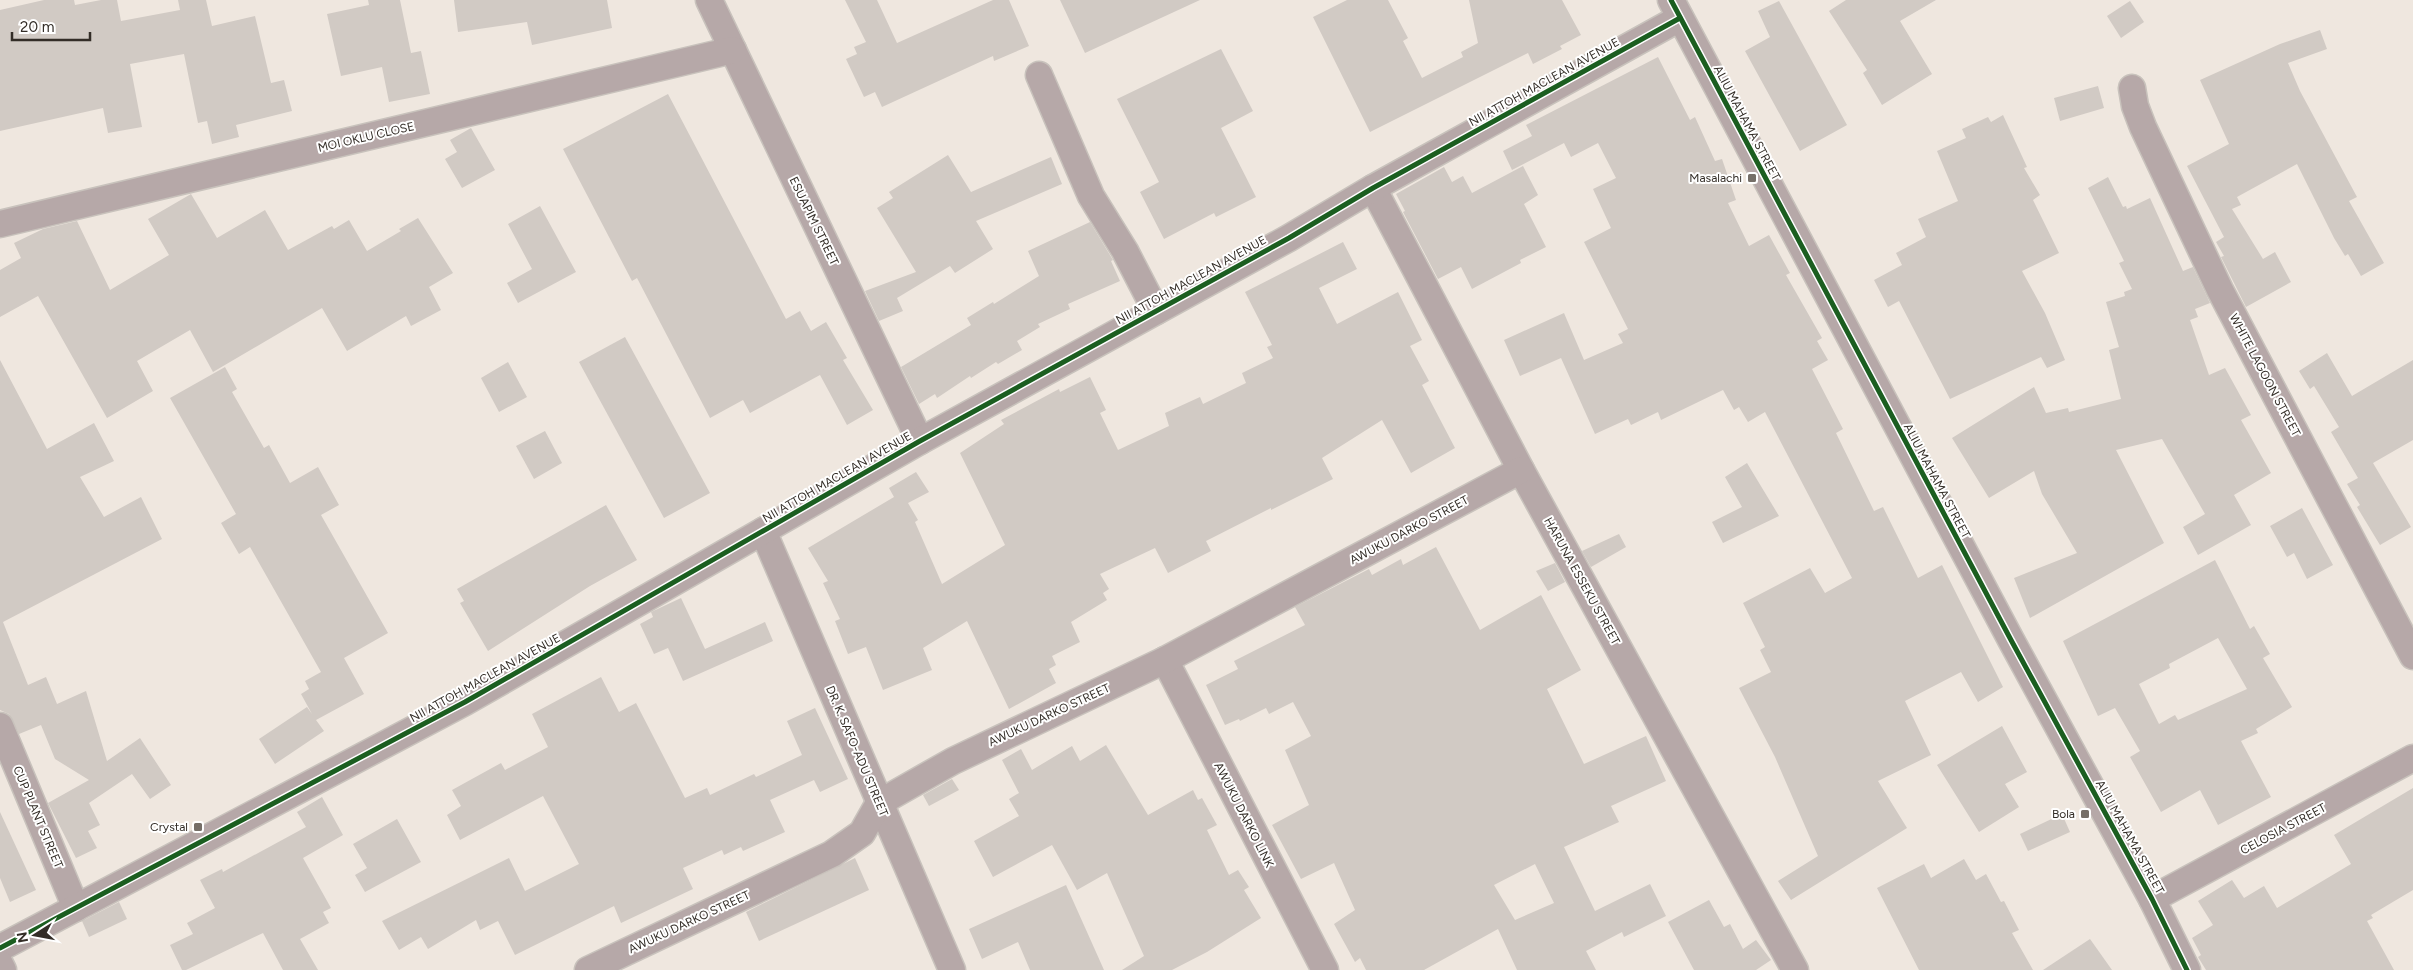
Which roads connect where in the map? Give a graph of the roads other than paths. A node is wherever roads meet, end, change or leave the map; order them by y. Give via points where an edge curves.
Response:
1 (709, 0) edge
2 (1676, 9) edge
3 (733, 50) junction
4 (1039, 75) dead end
5 (2132, 88) dead end
6 (1373, 188) junction
7 (0, 224) edge
8 (1156, 310) junction
9 (920, 441) junction
10 (1521, 470) junction
11 (763, 531) junction
12 (2413, 656) edge
13 (1165, 660) junction
14 (0, 726) edge
15 (2413, 758) edge
16 (880, 803) junction
17 (2152, 899) junction
18 (76, 908) junction
19 (0, 948) edge
20 (0, 964) edge
21 (3, 970) edge
22 (588, 970) edge
23 (952, 970) edge
24 (1325, 970) edge
25 (1795, 970) edge
26 (2187, 970) edge

1 - 3 street, ESUAPIM STREET
2 - 6 street, NII ATTOH MACLEAN AVENUE
2 - 17 street, ALIU MAHAMA STREET via 2006,632
3 - 7 street, MOI OKLU CLOSE
3 - 9 street, ESUAPIM STREET
4 - 8 street via 1091,196
5 - 12 street, WHITE LAGOON STREET via 2143,127 2220,290
6 - 8 street, NII ATTOH MACLEAN AVENUE via 1290,238
6 - 10 street, HARUNA ESSEKU STREET
8 - 9 street, NII ATTOH MACLEAN AVENUE
9 - 11 street, NII ATTOH MACLEAN AVENUE
10 - 13 street, AWUKU DARKO STREET
10 - 25 street, HARUNA ESSEKU STREET
11 - 16 street, DR. K. SAFO-ADU STREET
11 - 18 street, NII ATTOH MACLEAN AVENUE via 465,702
13 - 16 street, AWUKU DARKO STREET via 953,761
13 - 24 street, AWUKU DARKO LINK
14 - 18 street, CUP PLANT STREET
15 - 17 street, CELOSIA STREET
16 - 22 street, AWUKU DARKO STREET via 862,833 832,854
16 - 23 street, DR. K. SAFO-ADU STREET
17 - 26 street, ALIU MAHAMA STREET
18 - 19 street, NII ATTOH MACLEAN AVENUE
20 - 21 street

